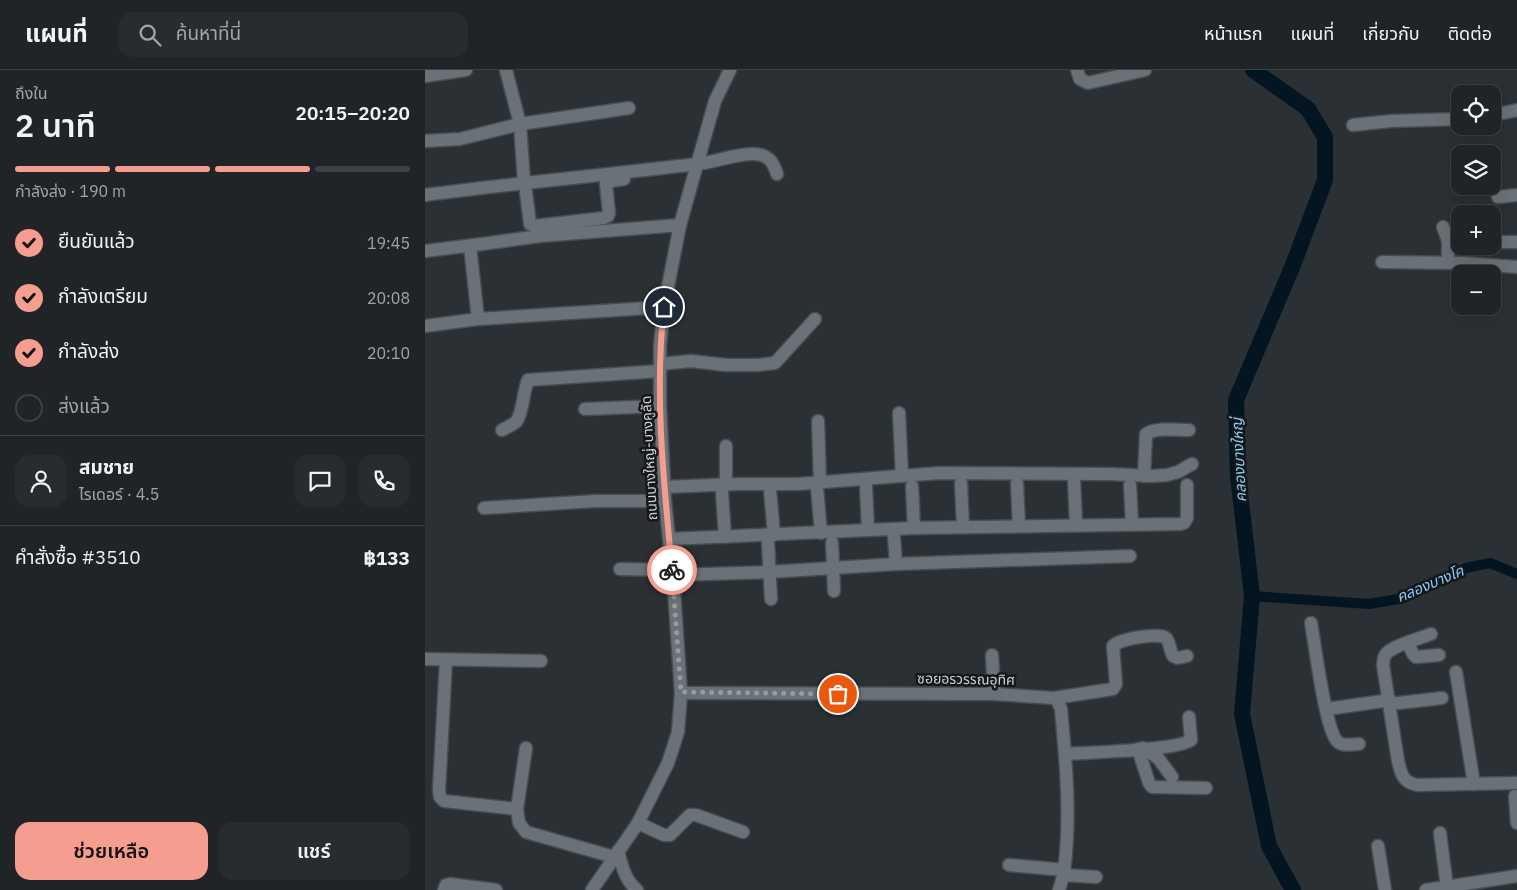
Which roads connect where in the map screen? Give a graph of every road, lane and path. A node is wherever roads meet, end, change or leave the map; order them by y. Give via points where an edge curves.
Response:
1 (466, 70) edge
2 (506, 70) edge
3 (730, 70) edge
4 (1077, 70) edge
5 (1145, 70) edge
6 (425, 76) edge
7 (629, 108) dead end
8 (1517, 110) edge
9 (1501, 113) edge
10 (1451, 119) edge
11 (520, 124) junction
12 (1353, 124) dead end
13 (425, 141) edge
14 (697, 164) junction
15 (676, 165) junction
16 (777, 174) dead end
17 (525, 187) junction
18 (425, 195) edge
19 (1517, 196) edge
20 (1498, 197) dead end
21 (680, 225) junction
22 (1443, 227) dead end
23 (1501, 242) dead end
24 (1517, 242) edge
25 (470, 246) junction
26 (425, 251) edge
27 (1382, 262) dead end
28 (1448, 263) junction
29 (1517, 267) edge
30 (664, 307) junction
31 (478, 319) junction
32 (815, 319) dead end
33 (425, 326) edge
34 (660, 368) junction
35 (660, 406) junction
36 (585, 409) dead end
37 (899, 414) dead end
38 (819, 421) dead end
39 (502, 430) dead end
40 (1189, 430) dead end
41 (726, 446) dead end
42 (1192, 464) dead end
43 (902, 476) junction
44 (1144, 476) junction
45 (1073, 480) dead end
46 (961, 483) dead end
47 (1017, 483) dead end
48 (819, 485) junction
49 (1130, 485) dead end
50 (1187, 485) dead end
51 (866, 486) dead end
52 (912, 486) dead end
53 (665, 487) junction
54 (724, 489) junction
55 (770, 490) dead end
56 (665, 502) junction
57 (484, 508) dead end
58 (1075, 524) junction
59 (1132, 524) junction
60 (1019, 526) junction
61 (963, 527) junction
62 (915, 528) junction
63 (867, 530) junction
64 (821, 533) junction
65 (725, 537) junction
66 (894, 537) dead end
67 (669, 539) junction
68 (771, 539) junction
69 (832, 542) dead end
70 (1130, 556) dead end
71 (896, 564) junction
72 (833, 568) junction
73 (620, 569) dead end
74 (769, 572) junction
75 (673, 573) junction
76 (834, 591) dead end
77 (771, 599) dead end
78 (1311, 623) dead end
79 (1431, 634) dead end
80 (1408, 643) junction
81 (992, 655) dead end
82 (1439, 655) dead end
83 (1187, 656) dead end
84 (425, 659) edge
85 (446, 660) junction
86 (541, 661) dead end
87 (1456, 672) dead end
88 (681, 692) junction
89 (994, 694) junction
90 (1054, 698) junction
91 (1442, 698) dead end
92 (1390, 702) junction
93 (1327, 710) junction
94 (1189, 718) dead end
95 (1359, 744) dead end
96 (526, 748) dead end
97 (1140, 749) junction
98 (1065, 754) junction
99 (1173, 777) dead end
100 (1517, 783) edge
101 (1474, 784) junction
102 (1206, 788) dead end
103 (1515, 796) dead end
104 (517, 809) junction
105 (638, 823) junction
106 (1517, 823) edge
107 (743, 832) dead end
108 (1441, 833) dead end
109 (1378, 846) dead end
110 (616, 854) junction
111 (1009, 865) dead end
112 (1064, 872) junction
113 (1517, 876) edge
114 (1097, 877) dead end
115 (1447, 887) junction
116 (444, 890) edge
117 (496, 890) edge
118 (592, 890) edge
119 (637, 890) edge
120 (1059, 890) edge
121 (1385, 890) edge
122 (1426, 890) edge

1 - 6 street
2 - 11 street
3 - 14 street, ถนนบางใหญ่-บางคูลัด via 715,101
4 - 5 street via 1080,79 1088,83
7 - 11 street
8 - 9 street
10 - 12 street
11 - 13 street via 460,139
11 - 17 street
14 - 15 street
14 - 16 street via 753,154 764,156 773,163
14 - 21 street, ถนนบางใหญ่-บางคูลัด
15 - 17 street
15 - 17 street via 671,173 609,181 609,213 604,218 534,226 530,224
17 - 18 street
19 - 20 street
21 - 25 street via 540,236
21 - 30 street, ถนนบางใหญ่-บางคูลัด
22 - 28 street via 1449,241
23 - 24 street
25 - 26 street
25 - 31 street
27 - 28 street
28 - 29 street
30 - 31 street
30 - 34 street, ถนนบางใหญ่-บางคูลัด
31 - 33 street
32 - 34 street via 775,363 726,365 691,361
34 - 35 street, ถนนบางใหญ่-บางคูลัด
34 - 39 street via 528,380 516,422
35 - 36 street
35 - 53 street, ถนนบางใหญ่-บางคูลัด
37 - 43 street
38 - 48 street
40 - 44 street via 1158,430 1146,434
41 - 54 street
42 - 44 street via 1167,476
43 - 44 street via 963,473
43 - 48 street
45 - 58 street
46 - 61 street
47 - 60 street
48 - 54 street
48 - 64 street
49 - 59 street
50 - 59 street via 1187,518 1184,523
51 - 63 street
52 - 62 street
53 - 54 street
53 - 56 street, ถนนบางใหญ่-บางคูลัด
54 - 65 street
55 - 68 street
56 - 57 street via 596,501
56 - 67 street, ถนนบางใหญ่-บางคูลัด
58 - 59 street
58 - 60 street
60 - 61 street
61 - 62 street
62 - 63 street
63 - 64 street
64 - 68 street
65 - 67 street
65 - 68 street
66 - 71 street
67 - 75 street, ถนนบางใหญ่-บางคูลัด
68 - 74 street
69 - 72 street
70 - 71 street
71 - 72 street
72 - 74 street
72 - 76 street
73 - 75 street
74 - 75 street
74 - 77 street
75 - 88 street, ถนนบางใหญ่-บางคูลัด
78 - 93 street
79 - 80 street
80 - 82 street via 1416,657
80 - 92 street via 1387,652 1384,657
81 - 89 street
83 - 90 street, ซอยอรวรรณอุทิศ via 1173,656 1167,639 1160,635 1116,642 1113,649 1116,684 1113,689
84 - 85 street
85 - 86 street
85 - 104 street via 440,797 444,801
87 - 101 street
88 - 89 street, ซอยอรวรรณอุทิศ
88 - 105 street, ถนนบางใหญ่-บางคูลัด via 679,732
89 - 90 street, ซอยอรวรรณอุทิศ
90 - 98 street via 1061,709
91 - 92 street
92 - 93 street
92 - 101 street via 1398,761 1406,781 1417,785
93 - 95 street via 1336,740 1344,744
94 - 97 street via 1189,742
96 - 104 street
97 - 98 street
97 - 99 street via 1158,758
97 - 102 street via 1152,787
98 - 112 street via 1069,809
100 - 101 street
103 - 106 street
104 - 110 street via 519,824 526,832
105 - 107 street via 664,835 670,834 690,815 696,815
105 - 110 street, ถนนบางใหญ่-บางคูลัด
108 - 115 street
109 - 121 street
110 - 118 street, ถนนบางใหญ่-บางคูลัด
110 - 119 street via 631,885
111 - 112 street
112 - 114 street
112 - 120 street
113 - 115 street
115 - 122 street
116 - 117 street via 450,884

